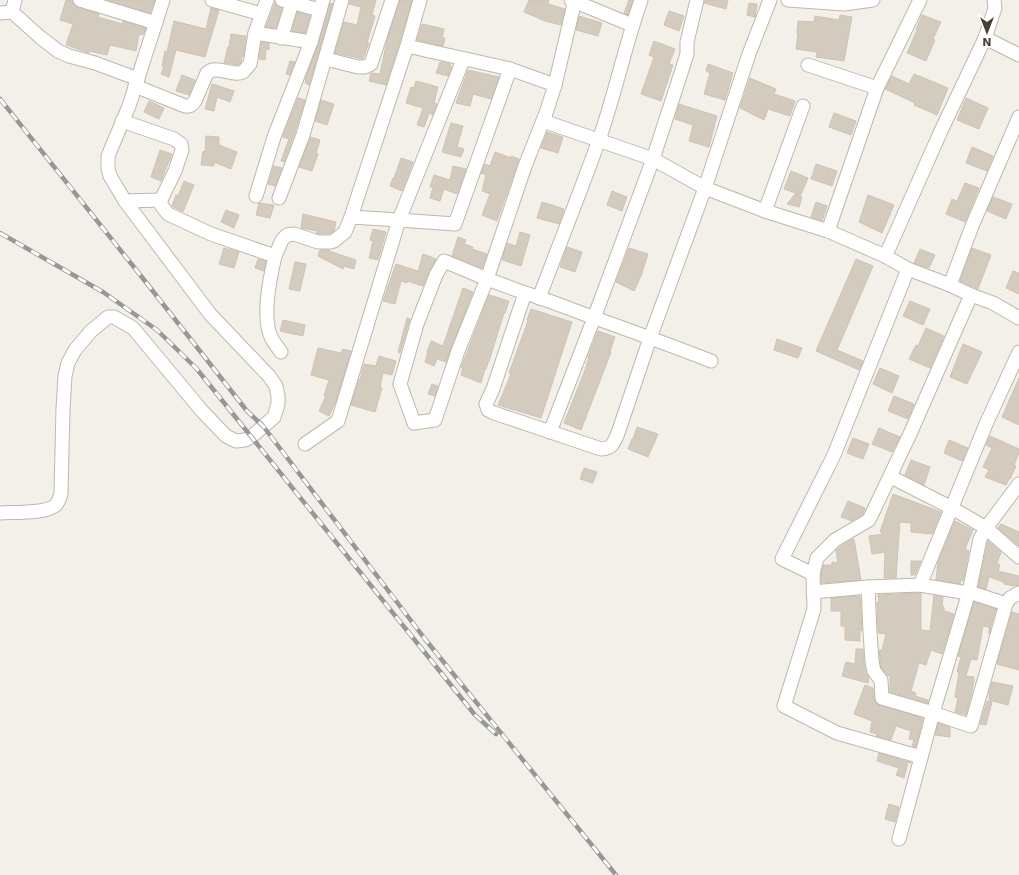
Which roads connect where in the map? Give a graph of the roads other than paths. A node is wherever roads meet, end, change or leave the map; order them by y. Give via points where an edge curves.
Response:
1 (80, 0) edge
2 (163, 0) edge
3 (267, 0) edge
4 (342, 0) edge
5 (392, 0) edge
6 (420, 0) edge
7 (574, 0) edge
8 (641, 0) edge
9 (697, 0) edge
10 (770, 0) edge
11 (788, 0) edge
12 (804, 0) edge
13 (873, 0) edge
14 (920, 0) edge
15 (994, 0) edge
16 (217, 1) edge
17 (289, 1) edge
18 (856, 1) edge
19 (321, 5) edge
20 (9, 8) edge
21 (261, 14) junction
22 (156, 23) junction
23 (632, 25) junction
24 (255, 32) junction
25 (281, 38) junction
26 (985, 38) junction
27 (311, 42) junction
28 (406, 46) junction
29 (1019, 55) edge
30 (326, 59) junction
31 (463, 60) junction
32 (808, 65) dead end
33 (510, 69) junction
34 (136, 82) junction
35 (555, 84) junction
36 (876, 88) junction
37 (803, 106) dead end
38 (1019, 117) edge
39 (122, 121) junction
40 (543, 122) junction
41 (599, 140) junction
42 (653, 159) junction
43 (705, 188) junction
44 (256, 196) dead end
45 (279, 198) dead end
46 (161, 200) junction
47 (125, 202) junction
48 (765, 211) junction
49 (351, 217) junction
50 (399, 220) junction
51 (828, 231) junction
52 (274, 256) junction
53 (885, 256) junction
54 (908, 269) junction
55 (487, 279) junction
56 (950, 285) junction
57 (525, 293) junction
58 (971, 295) junction
59 (540, 298) junction
60 (594, 318) junction
61 (1019, 318) edge
62 (650, 338) junction
63 (281, 352) dead end
64 (1019, 352) edge
65 (711, 361) dead end
66 (550, 432) junction
67 (305, 444) dead end
68 (891, 477) junction
69 (1019, 484) edge
70 (952, 508) junction
71 (0, 512) edge
72 (986, 528) junction
73 (1019, 557) edge
74 (813, 574) junction
75 (920, 585) junction
76 (868, 587) junction
77 (813, 592) junction
78 (969, 592) junction
79 (1019, 593) edge
80 (1006, 604) junction
81 (933, 713) junction
82 (921, 757) junction
83 (899, 840) dead end

1 - 22 street
2 - 22 street
3 - 21 street
4 - 30 street
5 - 30 street via 371,64 365,68
6 - 28 street
7 - 23 street
7 - 35 street
8 - 23 street
9 - 42 street via 685,60
10 - 43 street via 749,54
11 - 12 street
12 - 18 street via 844,4
13 - 18 street
14 - 36 street
15 - 26 street via 995,8
16 - 21 street
17 - 19 street
17 - 25 street
19 - 27 street
20 - 34 street via 58,51 95,63
21 - 24 street
22 - 34 street
23 - 41 street
24 - 25 street
24 - 34 street via 247,69 240,74 211,70 190,106 185,106
25 - 27 street
26 - 29 street
26 - 53 street
27 - 44 street via 274,137
28 - 31 street
28 - 49 street
30 - 45 street via 303,136
31 - 33 street
31 - 50 street
32 - 36 street
33 - 35 street
33 - 50 street via 455,224
34 - 39 street
35 - 40 street
36 - 51 street
37 - 48 street
38 - 56 street via 972,226
39 - 46 street via 174,139 181,144 182,150 175,171
39 - 47 street via 108,156 108,168
40 - 41 street
40 - 55 street via 525,166
41 - 42 street
41 - 59 street
42 - 43 street
42 - 60 street
43 - 48 street
43 - 62 street
46 - 47 street
46 - 52 street via 161,205 168,214 182,222 235,244
47 - 71 street via 210,314 276,386 278,404 274,417 245,440 236,441 226,436 133,328 114,317 108,317 91,331 68,363 62,409 59,500 55,506 47,509
48 - 51 street
49 - 50 street
49 - 52 street via 345,232 334,241 318,242 294,234 287,235
50 - 67 street via 338,421
51 - 53 street
52 - 63 street via 267,301 268,325 272,338
53 - 54 street
54 - 56 street
54 - 74 street via 834,455 782,559
55 - 55 street via 458,351 435,420 414,423 400,384 417,324 436,275 444,261
55 - 57 street
56 - 58 street
57 - 59 street
57 - 66 street via 486,404 488,410 494,414
58 - 61 street via 993,303
58 - 68 street
59 - 60 street
60 - 62 street
60 - 66 street
62 - 65 street
62 - 66 street via 618,433 609,449 601,449
64 - 70 street
68 - 70 street
68 - 74 street via 869,520 835,540 817,558
69 - 72 street
70 - 72 street
70 - 75 street
72 - 73 street
72 - 78 street via 980,538
74 - 77 street
75 - 76 street
75 - 78 street
76 - 77 street
76 - 81 street via 872,662 874,671 881,680 882,698
77 - 82 street via 814,609 784,706 837,733
78 - 80 street
78 - 81 street
79 - 80 street
80 - 81 street via 971,726
81 - 82 street
82 - 83 street

